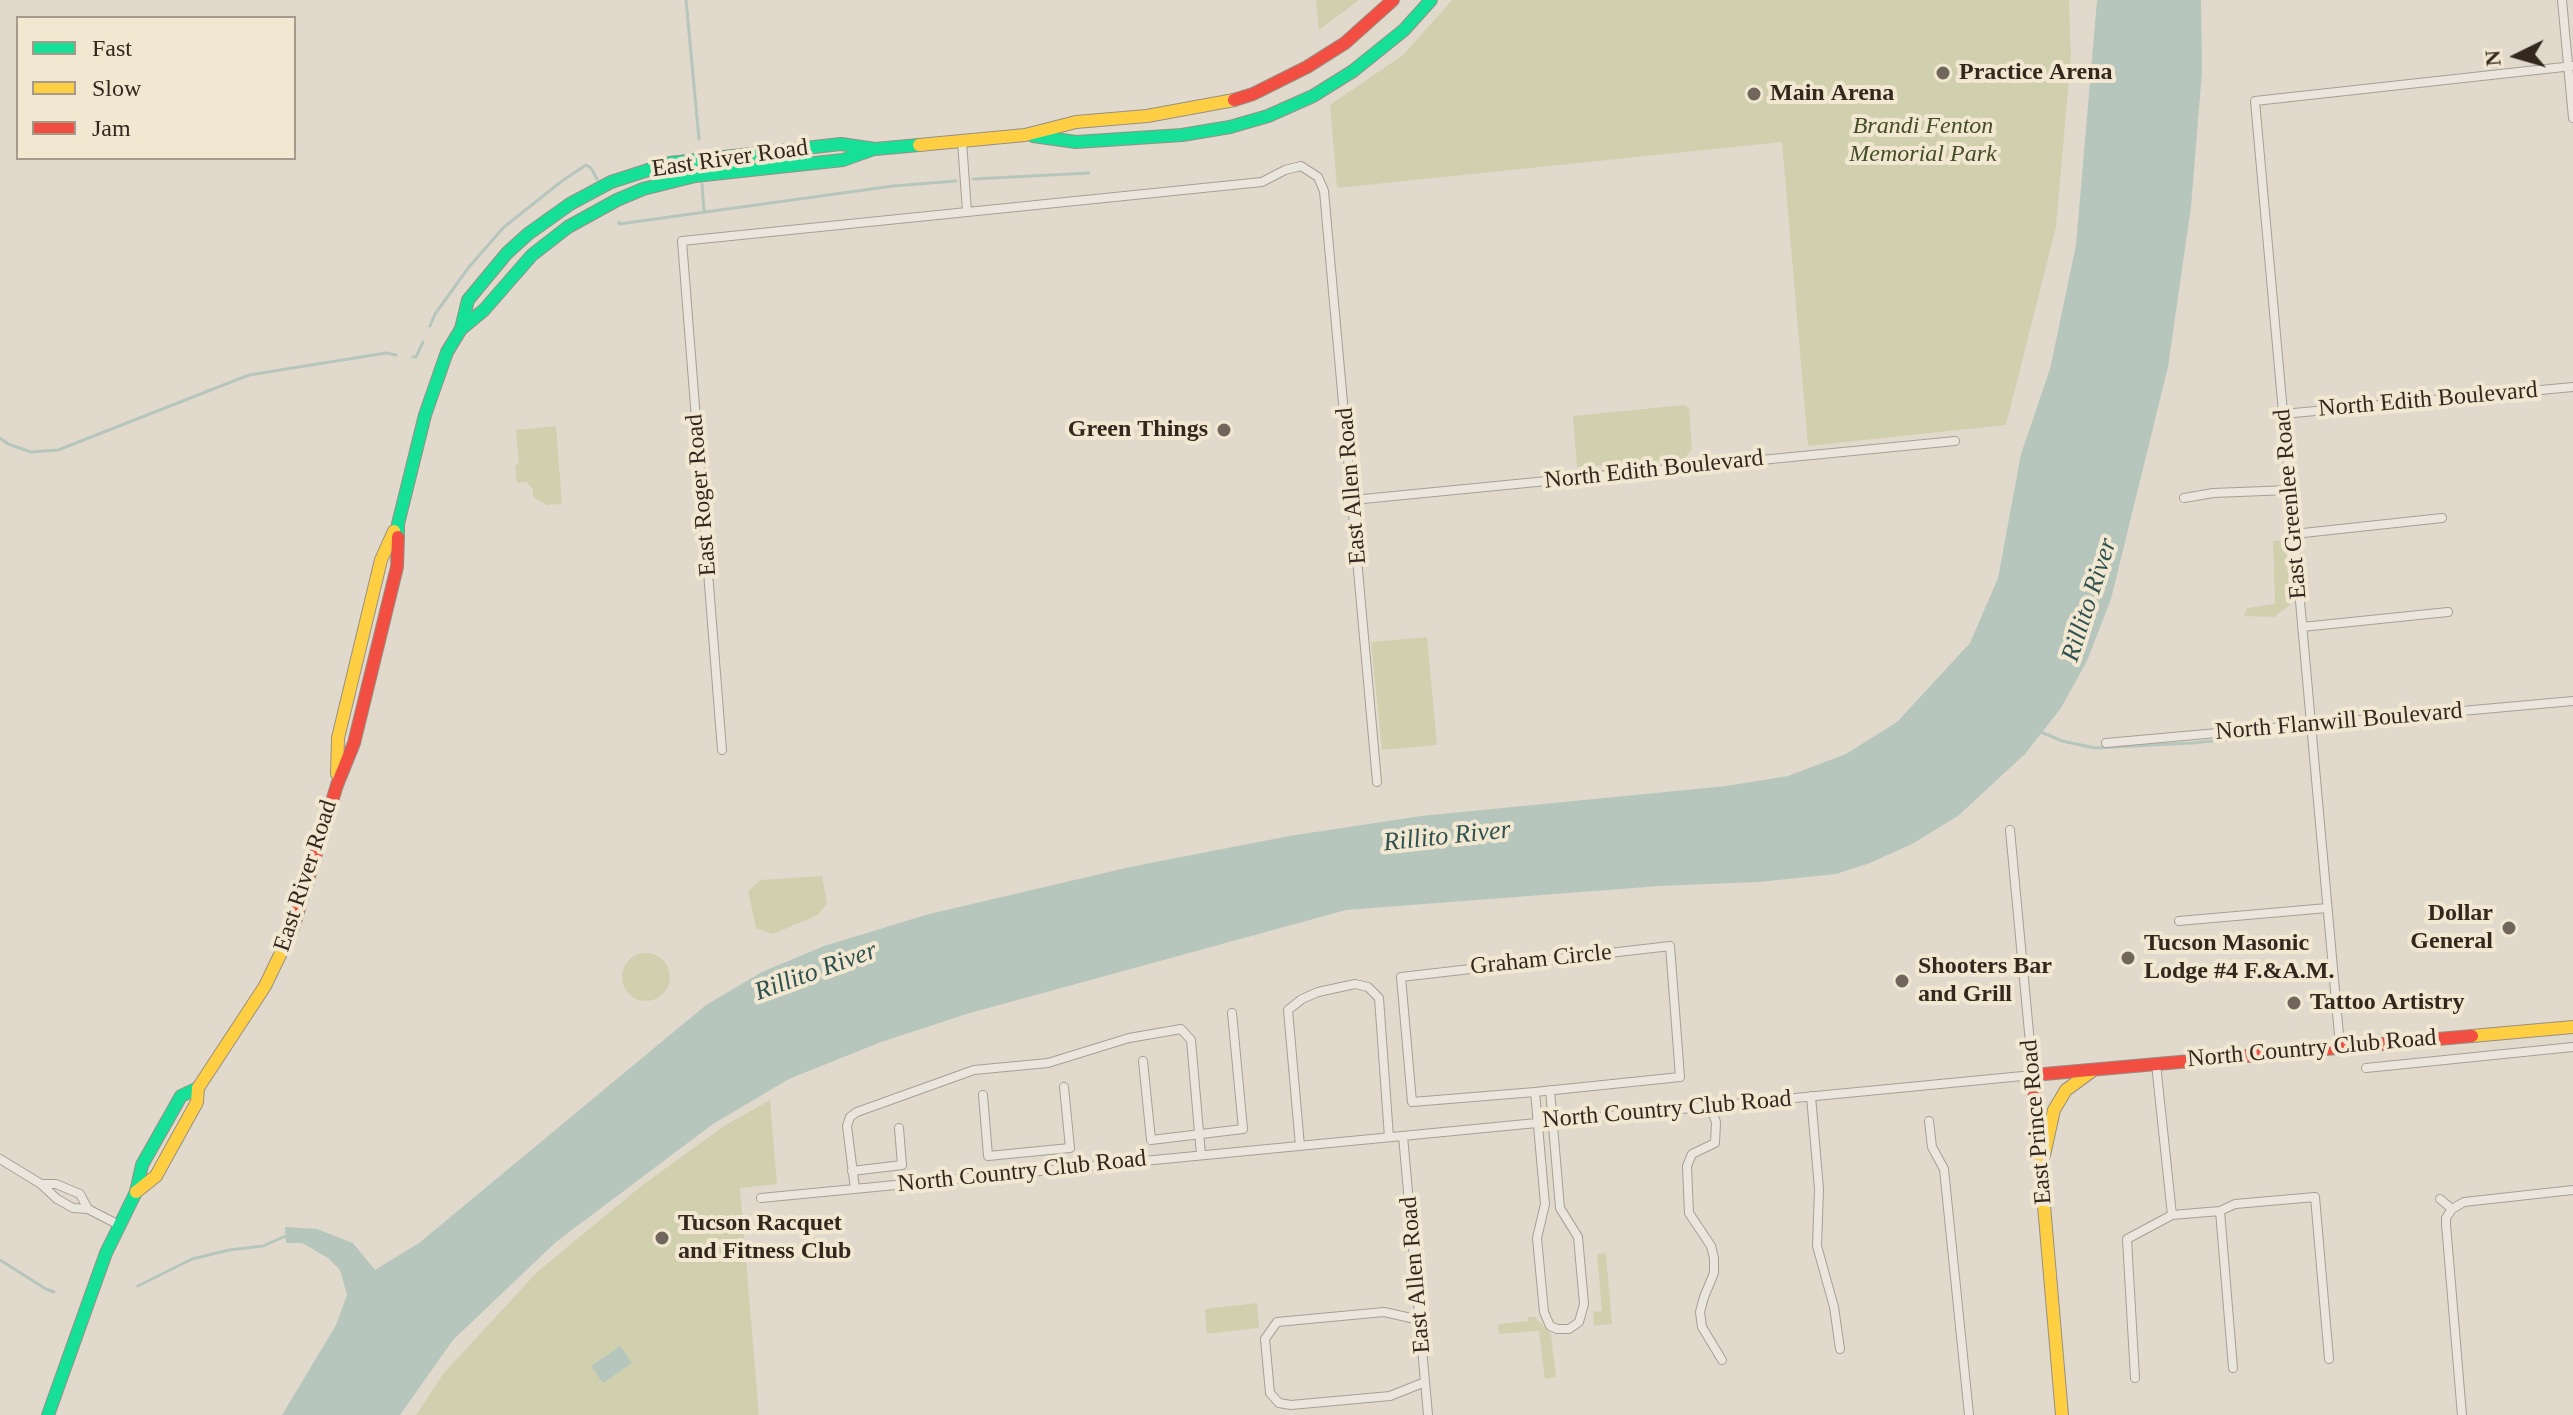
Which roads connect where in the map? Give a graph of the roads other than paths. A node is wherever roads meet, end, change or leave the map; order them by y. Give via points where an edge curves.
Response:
1 (1393, 0) edge
2 (1431, 0) edge
3 (2562, 0) edge
4 (2571, 66) edge
5 (2573, 118) edge
6 (1025, 135) junction
7 (962, 141) junction
8 (875, 149) junction
9 (967, 212) junction
10 (461, 329) junction
11 (2573, 387) edge
12 (2283, 414) junction
13 (1955, 441) dead end
14 (2290, 490) junction
15 (2184, 498) dead end
16 (1353, 500) junction
17 (2442, 518) dead end
18 (2294, 534) junction
19 (2448, 612) dead end
20 (2302, 627) junction
21 (2573, 701) edge
22 (2311, 726) junction
23 (2106, 743) dead end
24 (722, 750) dead end
25 (1377, 782) dead end
26 (2010, 830) dead end
27 (2327, 908) junction
28 (2179, 921) dead end
29 (1232, 1013) dead end
30 (2573, 1027) edge
31 (2340, 1046) junction
32 (2573, 1047) edge
33 (1143, 1061) dead end
34 (2156, 1064) junction
35 (2366, 1068) dead end
36 (2096, 1069) junction
37 (2033, 1075) junction
38 (1064, 1087) dead end
39 (1550, 1090) junction
40 (1535, 1092) junction
41 (983, 1095) dead end
42 (1811, 1096) junction
43 (1710, 1106) junction
44 (1553, 1121) junction
45 (1929, 1121) dead end
46 (1538, 1123) junction
47 (899, 1128) dead end
48 (1200, 1134) junction
49 (1403, 1136) junction
50 (1389, 1137) junction
51 (1300, 1146) junction
52 (1026, 1153) junction
53 (1201, 1155) junction
54 (0, 1159) edge
55 (2041, 1166) junction
56 (852, 1171) junction
57 (1026, 1172) junction
58 (41, 1184) junction
59 (855, 1189) junction
60 (2573, 1190) edge
61 (761, 1198) dead end
62 (2440, 1199) dead end
63 (88, 1209) junction
64 (2452, 1209) junction
65 (2220, 1211) junction
66 (2172, 1215) junction
67 (119, 1225) junction
68 (1420, 1320) junction
69 (1840, 1349) dead end
70 (2329, 1359) dead end
71 (1722, 1360) dead end
72 (2233, 1368) dead end
73 (2135, 1378) dead end
74 (1425, 1382) junction
75 (48, 1415) edge
76 (1428, 1415) edge
77 (1969, 1415) edge
78 (2062, 1415) edge
79 (2462, 1415) edge

1 - 6 main road, East River Road via 1321,59 1245,97 1186,111 1076,122
2 - 6 main road, East River Road via 1404,30 1353,71 1296,104 1247,123 1202,133 1076,142
3 - 4 street
4 - 5 street
4 - 12 street, East Greenlee Road via 2255,101
6 - 7 main road, East River Road
7 - 8 main road, East River Road
7 - 9 street
8 - 10 main road, East River Road via 843,160 672,180 617,200 532,255
8 - 10 main road, East River Road via 841,144 706,157 611,182 550,217 507,253 468,300
9 - 16 street, East Allen Road via 1262,182 1301,166 1318,177 1324,191
9 - 24 street, East Roger Road via 682,241
10 - 67 main road, East River Road via 447,352 425,415 398,524 381,560 338,738 337,785 288,943 198,1088 197,1102 156,1176 136,1192
11 - 12 street, North Edith Boulevard
12 - 14 street, East Greenlee Road
13 - 16 street, North Edith Boulevard
14 - 15 street
14 - 18 street, East Greenlee Road
16 - 25 street, East Allen Road
17 - 18 street
18 - 20 street, East Greenlee Road
19 - 20 street
20 - 22 street, East Greenlee Road
21 - 22 street, North Flanwill Boulevard
22 - 23 street, North Flanwill Boulevard
22 - 27 street, East Greenlee Road
26 - 37 street, East Prince Road
27 - 28 street
27 - 31 street, East Greenlee Road
29 - 48 street via 1243,1129
30 - 31 main road, North Country Club Road
31 - 34 main road, North Country Club Road
32 - 35 street, North Country Club Road
33 - 48 street via 1151,1140
34 - 36 main road, North Country Club Road
34 - 66 street
36 - 37 main road, North Country Club Road
36 - 55 main road via 2066,1090 2054,1110
37 - 42 street, North Country Club Road
37 - 55 main road, East Prince Road
38 - 52 street via 1070,1148
39 - 40 street, Graham Circle
39 - 40 street, Graham Circle via 1680,1077 1670,946 1401,977 1412,1102
39 - 44 street
40 - 46 street
41 - 52 street via 988,1156
42 - 43 street, North Country Club Road
42 - 69 street via 1819,1189 1817,1246
43 - 44 street, North Country Club Road
43 - 71 street via 1717,1133 1715,1143 1692,1154 1687,1166 1689,1213 1714,1258 1700,1312 1702,1327
44 - 46 street, North Country Club Road
44 - 46 street via 1560,1208 1578,1237 1584,1304 1579,1322 1569,1329 1550,1326 1544,1312 1537,1238 1545,1204
45 - 77 street via 1932,1147 1944,1169
46 - 49 street, North Country Club Road
47 - 56 street via 902,1165
48 - 53 street
48 - 56 street via 1191,1040 1181,1029 1129,1038 1048,1063 981,1068 857,1112 847,1126
49 - 50 street, North Country Club Road
49 - 68 street, East Allen Road
50 - 51 street, North Country Club Road
50 - 51 street via 1379,998 1355,984 1318,992 1288,1010
51 - 53 street, North Country Club Road
52 - 57 street
53 - 57 street, North Country Club Road
54 - 58 street
55 - 78 main road, East Prince Road
56 - 59 street
57 - 59 street, North Country Club Road
58 - 63 street via 65,1204
58 - 63 street via 80,1194
59 - 61 street, North Country Club Road
60 - 64 street via 2464,1202
62 - 64 street
63 - 67 street
64 - 79 street via 2446,1224
65 - 66 street
65 - 70 street via 2235,1204 2315,1197
65 - 72 street
66 - 73 street via 2127,1239
67 - 75 main road, East River Road
68 - 74 street, East Allen Road
68 - 74 street via 1384,1312 1277,1322 1265,1339 1270,1393 1279,1403 1390,1396
74 - 76 street, East Allen Road

